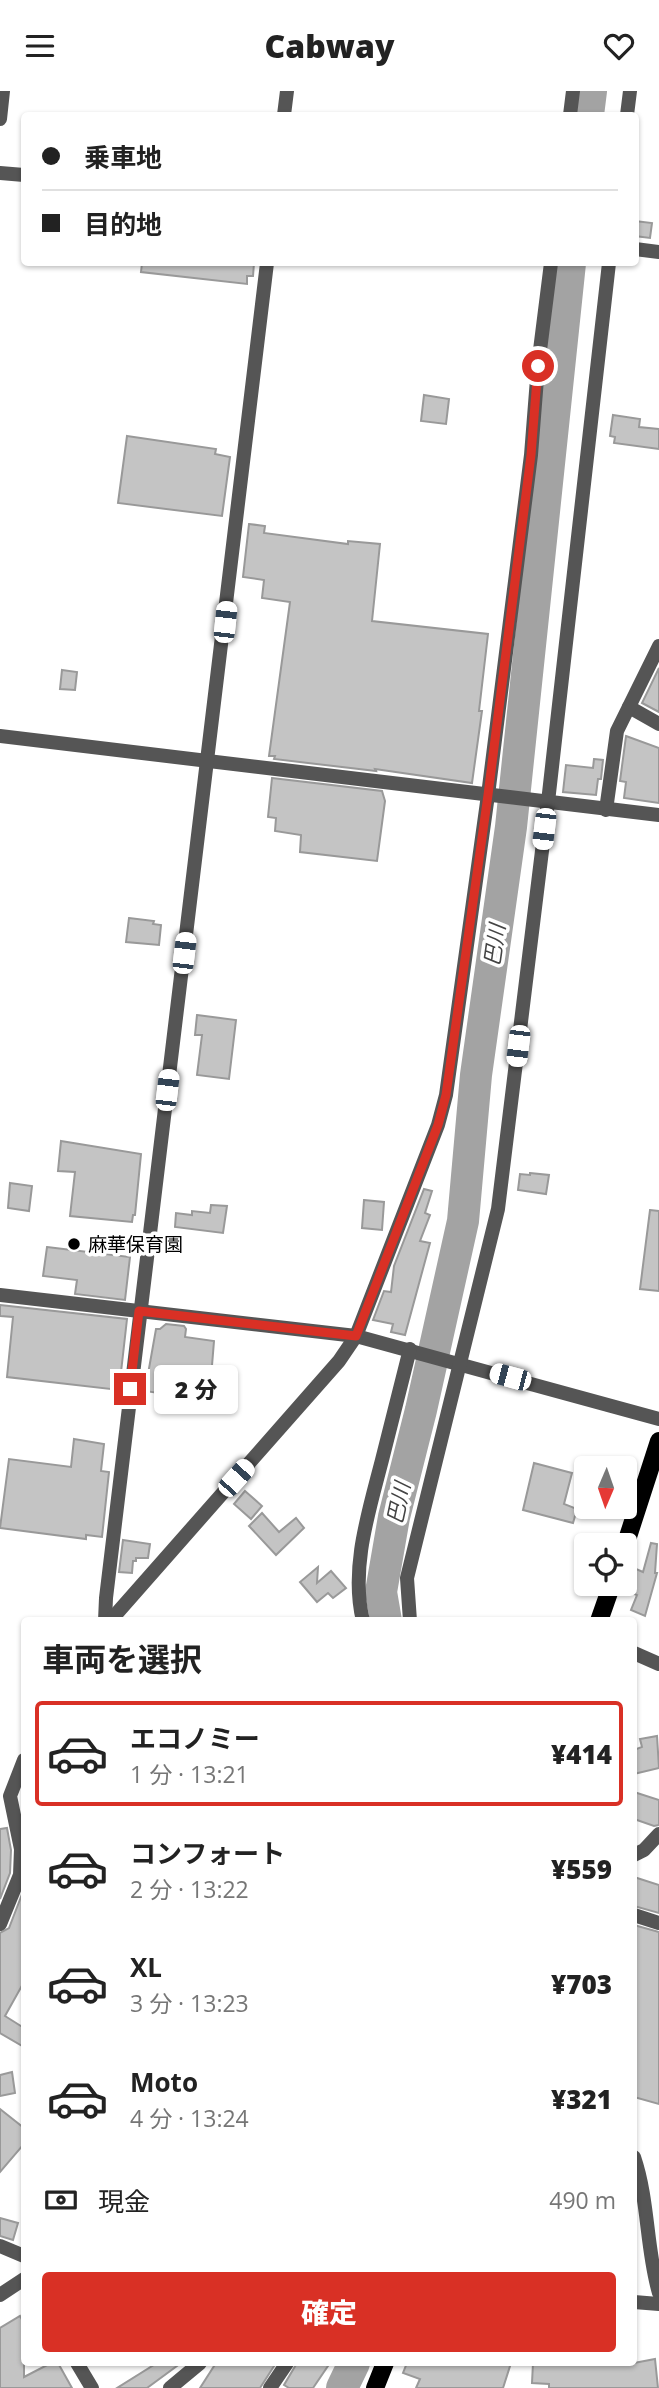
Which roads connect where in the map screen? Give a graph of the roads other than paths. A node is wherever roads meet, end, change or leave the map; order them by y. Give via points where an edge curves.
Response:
1 (3, 91) edge
2 (287, 91) edge
3 (573, 91) edge
4 (630, 91) edge
5 (284, 112) edge
6 (570, 112) edge
7 (627, 112) edge
8 (0, 118) edge
9 (0, 173) edge
10 (21, 176) edge
11 (639, 250) edge
12 (659, 252) edge
13 (267, 266) edge
14 (551, 266) edge
15 (609, 266) edge
16 (659, 646) edge
17 (629, 707) junction
18 (659, 724) edge
19 (0, 736) edge
20 (208, 760) junction
21 (488, 795) junction
22 (548, 802) junction
23 (606, 810) junction
24 (659, 815) edge
25 (0, 1295) edge
26 (139, 1311) junction
27 (356, 1336) junction
28 (410, 1349) junction
29 (460, 1364) junction
30 (659, 1419) edge
31 (659, 1441) edge
32 (629, 1533) edge
33 (608, 1596) edge
34 (114, 1617) edge
35 (115, 1617) edge
36 (362, 1617) edge
37 (410, 1617) edge
38 (600, 1617) edge
39 (637, 1655) edge
40 (659, 1664) edge
41 (21, 1766) edge
42 (5, 1799) edge
43 (659, 1834) edge
44 (637, 1854) edge
45 (637, 1916) edge
46 (659, 1923) edge
47 (0, 1924) edge
48 (637, 2171) edge
49 (0, 2246) edge
50 (21, 2255) edge
51 (21, 2281) edge
52 (659, 2294) edge
53 (0, 2295) edge
54 (637, 2302) edge
55 (659, 2304) edge
56 (79, 2366) edge
57 (196, 2366) edge
58 (285, 2366) edge
59 (384, 2366) edge
60 (92, 2388) edge
61 (170, 2388) edge
62 (270, 2388) edge
63 (375, 2388) edge

1 - 8 street
2 - 5 street
3 - 6 street
4 - 7 street
9 - 10 street
11 - 12 street
13 - 20 street
14 - 21 street
15 - 22 street
16 - 17 street
17 - 18 street
17 - 23 street via 617,731
19 - 20 street
20 - 21 street
20 - 26 street
21 - 22 street
21 - 27 street via 446,1095
22 - 23 street
22 - 29 street via 498,1209
23 - 24 street
25 - 26 street
26 - 27 street
26 - 34 street via 106,1598
27 - 28 street
27 - 35 street
28 - 29 street
28 - 36 street via 360,1562
29 - 30 street
29 - 37 street via 407,1578
31 - 32 main road
33 - 38 main road
39 - 40 street
41 - 42 street
42 - 47 street via 21,1849 20,1875
43 - 44 street
45 - 46 street
48 - 52 street
49 - 50 street
51 - 53 street
54 - 55 street
56 - 60 street
57 - 61 street
58 - 62 street
59 - 63 main road

